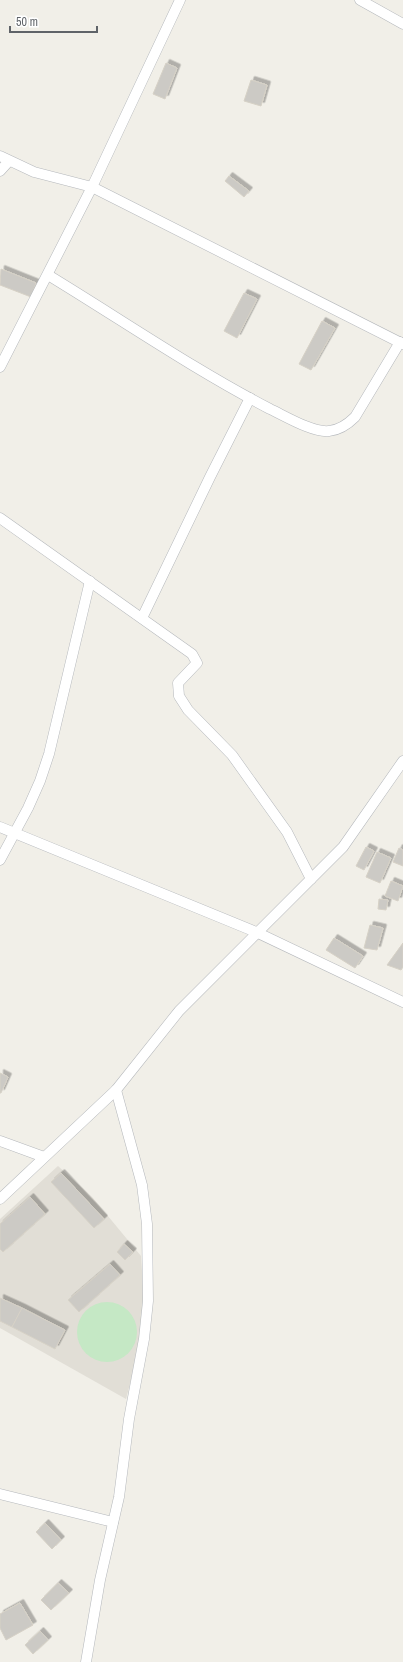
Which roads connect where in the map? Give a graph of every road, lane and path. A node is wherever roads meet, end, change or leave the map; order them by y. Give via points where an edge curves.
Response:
1 (180, 0) edge
2 (360, 0) edge
3 (403, 24) edge
4 (4, 159) edge
5 (0, 171) edge
6 (92, 187) junction
7 (48, 275) junction
8 (401, 343) edge
9 (0, 367) edge
10 (250, 398) junction
11 (0, 518) edge
12 (90, 581) junction
13 (142, 618) junction
14 (403, 761) edge
15 (0, 827) edge
16 (14, 833) junction
17 (0, 860) edge
18 (311, 879) junction
19 (256, 932) junction
20 (403, 1002) edge
21 (116, 1090) junction
22 (0, 1141) edge
23 (44, 1157) junction
24 (0, 1199) edge
25 (0, 1494) edge
26 (113, 1522) junction
27 (86, 1662) edge

1 - 6 street
2 - 3 street
4 - 5 street
4 - 6 street via 46,175
6 - 7 street
6 - 8 street
7 - 9 street
7 - 10 street via 164,349
8 - 10 street via 355,417 346,426 328,432 310,427
10 - 13 street
11 - 12 street
12 - 13 street
12 - 16 street via 49,754 40,781
13 - 18 street via 192,654 196,660 197,663 178,683 179,696 188,710 232,755 287,832
14 - 18 street via 343,847
15 - 16 street
16 - 17 street
16 - 19 street
18 - 19 street
19 - 20 street
19 - 21 street via 179,1011
21 - 23 street
21 - 26 street via 142,1185 147,1224 148,1301 119,1497
22 - 23 street
23 - 24 street
25 - 26 street
26 - 27 street

